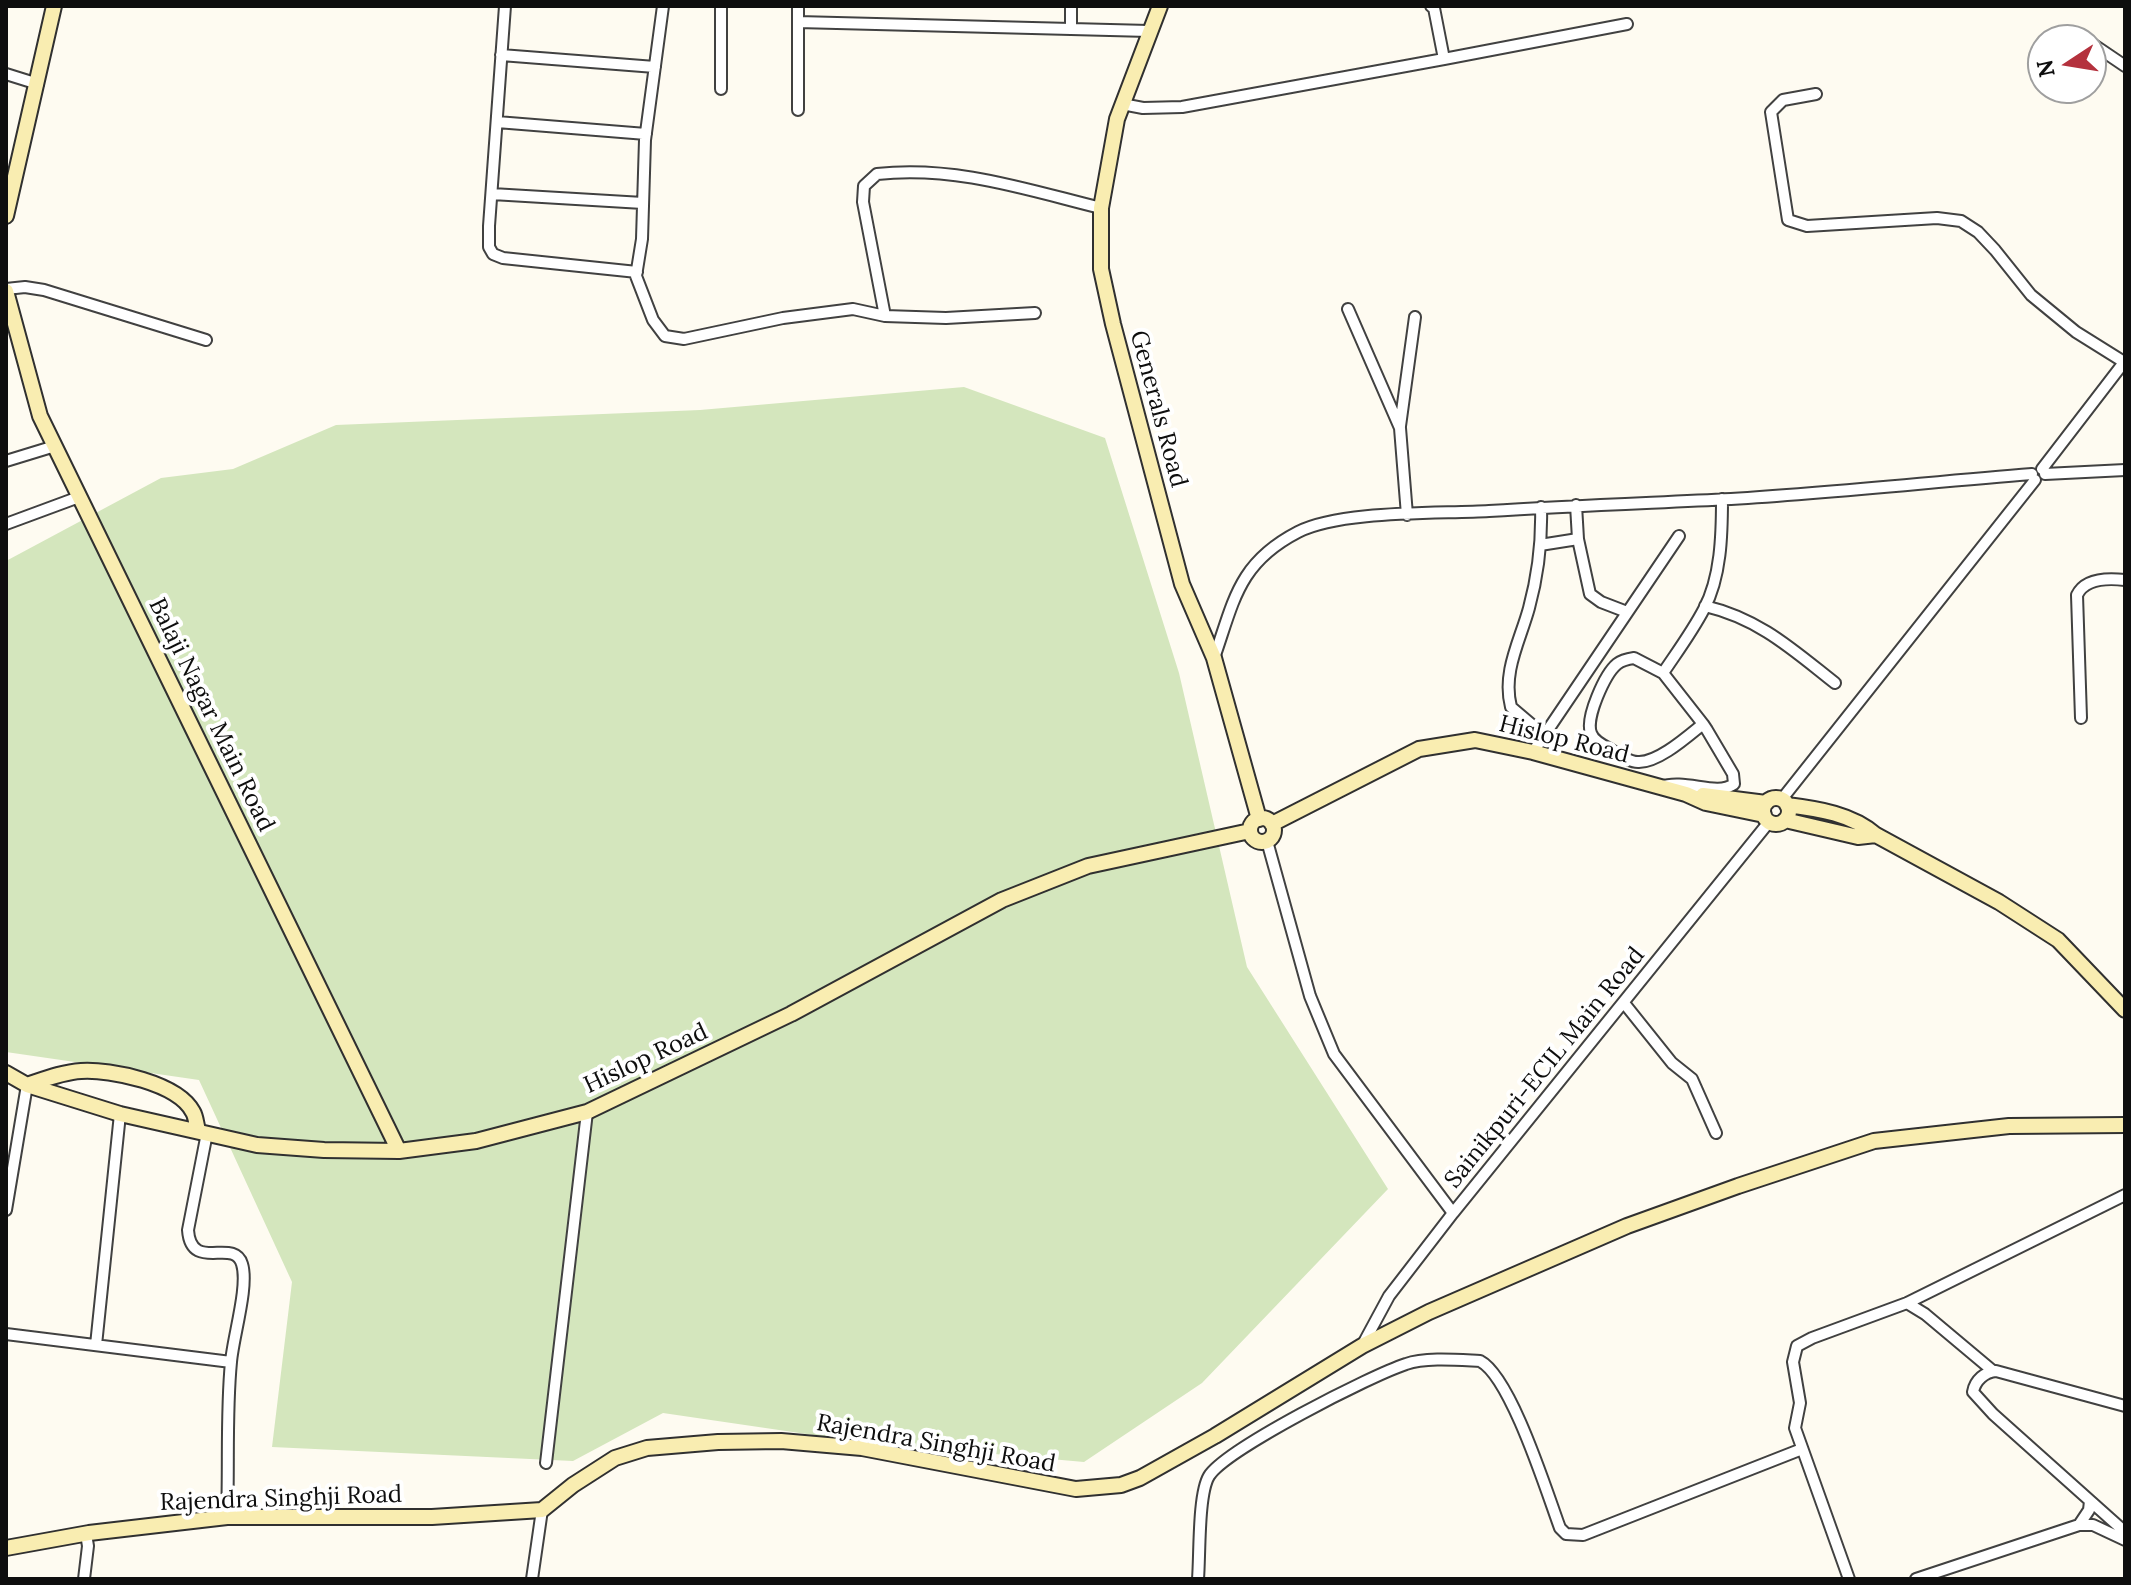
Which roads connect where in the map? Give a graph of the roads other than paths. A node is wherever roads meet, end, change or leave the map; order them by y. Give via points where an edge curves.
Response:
1 (54, 6) edge
2 (505, 6) edge
3 (663, 6) edge
4 (721, 6) edge
5 (798, 6) edge
6 (1071, 6) edge
7 (1160, 6) edge
8 (1431, 6) edge
9 (798, 22) junction
10 (1627, 24) dead end
11 (1071, 29) junction
12 (1149, 31) junction
13 (2107, 54) edge
14 (501, 55) junction
15 (1444, 59) junction
16 (2125, 66) edge
17 (655, 67) junction
18 (6, 74) edge
19 (38, 84) junction
20 (721, 89) dead end
21 (1816, 94) dead end
22 (1122, 104) junction
23 (798, 110) dead end
24 (497, 122) junction
25 (646, 134) junction
26 (492, 194) junction
27 (643, 203) junction
28 (7, 205) edge
29 (1101, 208) junction
30 (637, 272) junction
31 (6, 290) edge
32 (1348, 309) dead end
33 (1035, 313) dead end
34 (885, 316) junction
35 (1415, 317) dead end
36 (206, 340) dead end
37 (2125, 361) edge
38 (1400, 428) junction
39 (55, 446) junction
40 (6, 461) edge
41 (2125, 470) edge
42 (2039, 474) junction
43 (79, 497) junction
44 (1722, 499) junction
45 (1576, 505) junction
46 (1541, 507) junction
47 (1407, 515) junction
48 (6, 524) edge
49 (1679, 536) dead end
50 (1578, 539) junction
51 (1540, 545) junction
52 (2125, 580) edge
53 (1705, 606) junction
54 (1627, 612) junction
55 (1214, 658) junction
56 (1663, 673) junction
57 (1835, 683) dead end
58 (2081, 718) dead end
59 (1703, 724) junction
60 (1544, 735) junction
61 (1533, 752) junction
62 (1659, 788) junction
63 (1785, 808) junction
64 (1767, 813) junction
65 (1260, 825) junction
66 (1267, 841) joint
67 (1624, 1003) junction
68 (2125, 1010) edge
69 (6, 1073) edge
70 (27, 1085) junction
71 (587, 1112) junction
72 (120, 1114) junction
73 (2125, 1125) edge
74 (202, 1132) junction
75 (1716, 1133) dead end
76 (399, 1151) junction
77 (2125, 1195) edge
78 (6, 1210) edge
79 (1453, 1213) junction
80 (1907, 1303) junction
81 (6, 1334) edge
82 (96, 1345) junction
83 (1362, 1346) junction
84 (231, 1362) junction
85 (1993, 1371) junction
86 (2125, 1406) edge
87 (1802, 1449) junction
88 (546, 1463) dead end
89 (2090, 1501) junction
90 (542, 1510) junction
91 (227, 1517) junction
92 (2079, 1525) junction
93 (2125, 1532) edge
94 (86, 1534) junction
95 (2125, 1540) edge
96 (6, 1548) edge
97 (84, 1579) edge
98 (532, 1579) edge
99 (1198, 1579) edge
100 (1849, 1579) edge
101 (1916, 1579) edge

1 - 19 street
2 - 14 street
3 - 17 street
4 - 20 street
5 - 9 street
6 - 11 street
7 - 12 street, Generals Road
8 - 15 street
9 - 11 street
9 - 23 street
10 - 15 street
11 - 12 street
12 - 22 street, Generals Road
13 - 16 street
14 - 17 street
14 - 24 street
15 - 22 street via 1182,107
17 - 25 street
18 - 19 street
19 - 28 street
21 - 37 street via 1783,100 1771,112 1788,220 1807,226 1961,221 1978,232 2031,295 2076,332
22 - 29 street, Generals Road
24 - 25 street
24 - 26 street
25 - 27 street
26 - 27 street
26 - 30 street via 493,254
27 - 30 street
29 - 34 street via 973,177 877,174 864,186 863,202
29 - 55 street, Generals Road via 1101,269 1112,320 1182,584
30 - 34 street via 658,329 677,339 853,309
31 - 36 street via 25,287 56,294
31 - 39 street, Balaji Nagar Main Road via 33,394
32 - 38 street
33 - 34 street
35 - 38 street
37 - 42 street
38 - 47 street
39 - 40 street
39 - 43 street, Balaji Nagar Main Road
41 - 42 street
42 - 44 street
42 - 63 street
43 - 48 street
43 - 76 street, Balaji Nagar Main Road
44 - 45 street
44 - 53 street via 1719,555
45 - 46 street
45 - 50 street
46 - 47 street
46 - 51 street
47 - 55 street via 1321,524 1280,543 1237,588
49 - 54 street
50 - 51 street
50 - 54 street via 1590,594
51 - 60 street via 1508,682 1511,707
52 - 58 street via 2098,580 2077,595
53 - 56 street
53 - 57 street via 1765,629
54 - 60 street
55 - 65 street, Generals Road
56 - 59 street
56 - 59 street via 1643,660 1619,662 1593,709 1594,738 1637,762 1668,751
59 - 62 street via 1734,784 1722,789 1678,782
60 - 61 street
61 - 62 street, Hislop Road
61 - 65 street, Hislop Road via 1475,740 1419,749
62 - 64 street, Hislop Road via 1706,803
63 - 64 street via 1773,798
63 - 64 street via 1777,824
63 - 68 street via 1825,811 1861,822 1999,902 2058,940
64 - 67 street, Sainikpuri-ECIL Main Road
65 - 66 street via 1256,840
65 - 71 street, Hislop Road via 1088,866 1002,900 791,1014
66 - 79 street via 1310,996 1334,1054
67 - 75 street via 1672,1063 1692,1079
67 - 79 street, Sainikpuri-ECIL Main Road
69 - 70 street, Hislop Road
70 - 72 street, Hislop Road
70 - 74 street via 84,1071 139,1079 185,1101
70 - 78 street
71 - 76 street, Hislop Road via 476,1141
71 - 88 street
72 - 74 street, Hislop Road
72 - 82 street
73 - 83 street, Rajendra Singhji Road via 2009,1126 1874,1141 1627,1226 1478,1288
74 - 76 street, Hislop Road via 257,1145
74 - 84 street via 189,1242 200,1251 239,1257 242,1265
77 - 80 street
79 - 83 street, Sainikpuri-ECIL Main Road via 1389,1296
80 - 85 street
80 - 87 street via 1797,1346 1793,1362 1800,1403 1795,1428
81 - 82 street
82 - 84 street
83 - 90 street, Rajendra Singhji Road via 1215,1436 1121,1485 1076,1489 862,1448 718,1442 647,1448 615,1458
84 - 91 street
85 - 86 street
85 - 89 street via 1977,1381 1975,1396
87 - 99 street via 1583,1535 1566,1534 1520,1424 1487,1365 1419,1360 1244,1446 1210,1475 1203,1491
87 - 100 street
89 - 92 street
89 - 93 street
90 - 91 street, Rajendra Singhji Road via 432,1517
90 - 98 street
91 - 94 street, Rajendra Singhji Road
92 - 95 street via 2093,1525
92 - 101 street
94 - 96 street, Rajendra Singhji Road
94 - 97 street

